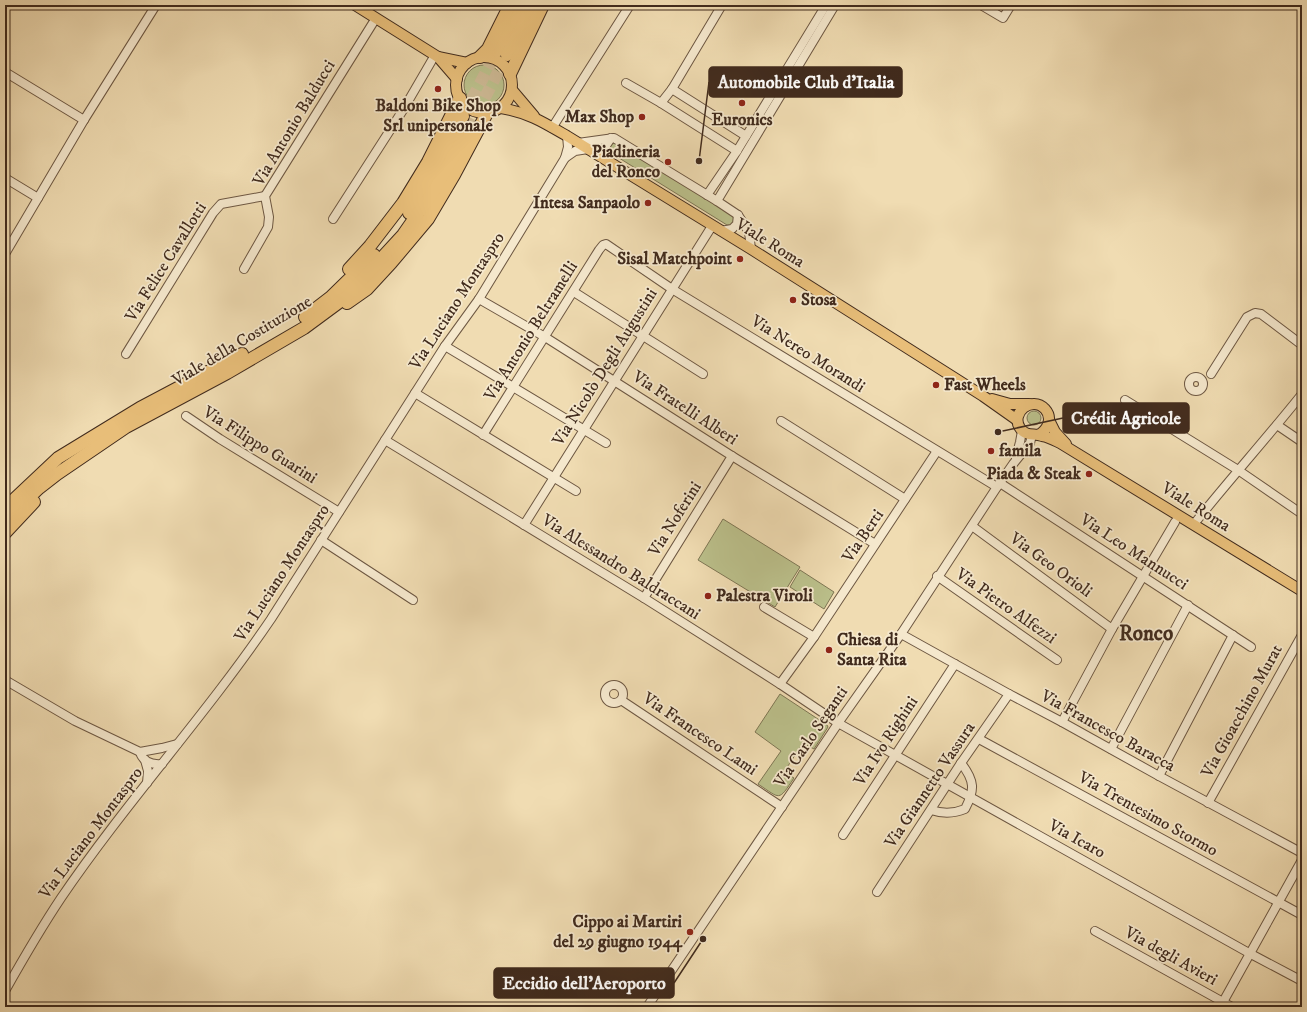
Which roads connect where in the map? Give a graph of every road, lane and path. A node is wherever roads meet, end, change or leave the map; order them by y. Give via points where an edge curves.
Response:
1 (156, 5) edge
2 (356, 5) edge
3 (510, 5) edge
4 (521, 5) edge
5 (533, 5) edge
6 (543, 5) edge
7 (630, 5) edge
8 (722, 5) edge
9 (826, 5) edge
10 (835, 5) edge
11 (981, 5) edge
12 (1011, 5) edge
13 (376, 18) junction
14 (437, 56) junction
15 (480, 57) junction
16 (468, 63) junction
17 (8, 74) edge
18 (510, 74) junction
19 (457, 79) junction
20 (626, 83) dead end
21 (672, 89) junction
22 (512, 90) junction
23 (460, 98) junction
24 (661, 103) junction
25 (501, 108) junction
26 (487, 113) junction
27 (463, 116) tunnel mouth
28 (537, 118) junction
29 (84, 120) junction
30 (552, 128) junction
31 (468, 130) tunnel mouth
32 (567, 136) junction
33 (746, 136) junction
34 (611, 138) junction
35 (578, 143) junction
36 (588, 149) junction
37 (737, 150) junction
38 (599, 156) junction
39 (566, 158) junction
40 (5, 178) edge
41 (706, 195) junction
42 (266, 196) junction
43 (38, 198) junction
44 (716, 201) junction
45 (738, 215) junction
46 (333, 219) dead end
47 (712, 226) junction
48 (721, 232) junction
49 (604, 244) joint
50 (751, 250) junction
51 (5, 254) edge
52 (244, 269) dead end
53 (672, 289) junction
54 (574, 292) junction
55 (479, 299) junction
56 (298, 327) junction
57 (642, 336) junction
58 (545, 337) junction
59 (1302, 345) edge
60 (446, 346) junction
61 (126, 354) dead end
62 (703, 374) dead end
63 (614, 380) junction
64 (1202, 382) dead end
65 (514, 388) junction
66 (415, 393) junction
67 (1302, 394) edge
68 (984, 397) junction
69 (1125, 400) dead end
70 (1029, 404) junction
71 (186, 416) dead end
72 (1017, 420) junction
73 (1049, 420) junction
74 (781, 421) dead end
75 (1277, 426) junction
76 (584, 430) junction
77 (1022, 431) junction
78 (1035, 435) junction
79 (483, 436) junction
80 (385, 440) junction
81 (1302, 442) edge
82 (606, 443) dead end
83 (1073, 450) junction
84 (938, 451) junction
85 (732, 456) junction
86 (58, 458) junction
87 (74, 463) junction
88 (1013, 464) junction
89 (1238, 470) junction
90 (554, 478) junction
91 (999, 485) junction
92 (576, 491) dead end
93 (5, 497) edge
94 (905, 499) junction
95 (5, 508) edge
96 (339, 512) junction
97 (1302, 514) edge
98 (5, 520) edge
99 (1175, 522) dead end
100 (1194, 524) junction
101 (524, 525) junction
102 (972, 526) junction
103 (5, 533) edge
104 (321, 540) junction
105 (875, 544) junction
106 (937, 576) junction
107 (1142, 577) junction
108 (1302, 592) edge
109 (644, 598) junction
110 (413, 600) dead end
111 (1188, 605) junction
112 (764, 607) dead end
113 (1112, 629) junction
114 (901, 634) junction
115 (1233, 635) junction
116 (1302, 635) edge
117 (814, 637) junction
118 (1251, 647) dead end
119 (1057, 660) dead end
120 (955, 664) junction
121 (5, 680) edge
122 (780, 684) junction
123 (1009, 694) junction
124 (621, 700) dead end
125 (1062, 722) junction
126 (838, 723) junction
127 (979, 739) junction
128 (179, 743) junction
129 (1111, 749) junction
130 (144, 751) junction
131 (895, 755) junction
132 (145, 760) junction
133 (961, 763) junction
134 (162, 764) junction
135 (1159, 776) junction
136 (147, 783) junction
137 (948, 784) junction
138 (971, 797) junction
139 (1208, 803) junction
140 (782, 807) junction
141 (931, 810) junction
142 (843, 835) dead end
143 (1302, 853) edge
144 (1302, 860) edge
145 (877, 892) dead end
146 (1279, 903) junction
147 (1302, 915) edge
148 (1095, 931) dead end
149 (1249, 953) junction
150 (1302, 981) edge
151 (5, 991) edge
152 (1223, 1002) junction
153 (647, 1007) edge
154 (1232, 1007) edge

1 - 29 street
2 - 13 main road
3 - 15 highway via 488,49
4 - 5 highway via 502,53
6 - 18 highway
7 - 30 street
8 - 21 street
9 - 33 street
10 - 44 street
11 - 12 street via 1003,18
13 - 14 main road
13 - 42 street, Via Antonio Balducci
14 - 16 main road
14 - 19 main road
14 - 46 street
15 - 16 main road
15 - 18 main road via 498,60
16 - 19 main road
17 - 29 street
18 - 22 main road
19 - 23 main road via 457,92
20 - 24 street
21 - 24 street
21 - 33 street
22 - 25 main road
22 - 28 main road, Viale Roma
23 - 26 main road via 471,110
23 - 56 highway via 428,162 403,203 331,290 302,314
24 - 37 street
25 - 26 main road
25 - 28 main road, Viale Roma
26 - 56 highway via 428,219 391,263 367,289 319,325
27 - 56 highway, Viale della Costituzione via 432,176 402,224 367,262
28 - 30 main road, Viale Roma
29 - 43 street
30 - 32 main road, Viale Roma
31 - 56 highway, Viale della Costituzione via 435,189 403,235 346,297
32 - 35 main road, Viale Roma
32 - 39 street, Via Luciano Montaspro
33 - 37 street
34 - 35 street
34 - 38 street
34 - 41 street
35 - 36 main road, Viale Roma
36 - 38 main road, Viale Roma
36 - 39 street via 575,152
37 - 41 street
38 - 47 main road, Viale Roma
39 - 55 street, Via Luciano Montaspro
40 - 43 street
41 - 44 street
42 - 52 street, Via Antonio Balducci via 268,227
42 - 61 street, Via Felice Cavallotti via 221,204 217,208
43 - 51 street
44 - 45 street
45 - 48 street via 737,224 732,229
45 - 50 street via 749,232
47 - 48 main road, Viale Roma
47 - 53 street, Via Nicolò Degli Augustini
48 - 50 main road, Viale Roma
49 - 53 street, Via Nereo Morandi
49 - 54 street, Via Antonio Beltramelli
50 - 68 main road, Viale Roma
53 - 57 street, Via Nicolò Degli Augustini
53 - 84 street, Via Nereo Morandi
54 - 57 street
54 - 58 street, Via Antonio Beltramelli
55 - 58 street, Via Fratelli Alberi
55 - 60 street, Via Luciano Montaspro
56 - 86 highway, Viale della Costituzione via 140,408
56 - 87 highway, Viale della Costituzione via 227,372 126,427
57 - 62 street
57 - 63 street, Via Nicolò Degli Augustini
58 - 63 street, Via Fratelli Alberi
58 - 65 street, Via Antonio Beltramelli
59 - 64 street via 1261,314 1255,313 1247,317 1211,374
60 - 65 street
60 - 66 street, Via Luciano Montaspro
63 - 76 street, Via Nicolò Degli Augustini
63 - 85 street, Via Fratelli Alberi
65 - 76 street
65 - 79 street, Via Antonio Beltramelli
66 - 79 street
66 - 80 street, Via Luciano Montaspro
67 - 75 street
68 - 70 main road, Viale Roma via 1010,404
68 - 72 main road, Viale Roma
69 - 89 street
70 - 72 main road via 1020,410
70 - 73 main road via 1043,407
71 - 96 street, Via Filippo Guarini
72 - 77 main road
73 - 78 main road via 1046,429
73 - 83 main road, Viale Roma via 1055,432
74 - 94 street
75 - 81 street
75 - 89 street
76 - 82 street
76 - 90 street, Via Nicolò Degli Augustini
77 - 78 main road
77 - 88 street, Via Carlo Seganti
78 - 83 main road, Viale Roma via 1051,438
78 - 88 street, Via Carlo Seganti
79 - 90 street
80 - 96 street, Via Luciano Montaspro
80 - 101 street, Via Alessandro Baldraccani
83 - 100 main road, Viale Roma
84 - 91 street, Via Nereo Morandi
84 - 94 street, Via Berti
85 - 105 street, Via Fratelli Alberi
85 - 109 street, Via Noferini
86 - 93 highway
86 - 95 highway, Viale della Costituzione
87 - 98 highway, Viale della Costituzione via 39,488
87 - 103 highway
88 - 91 street, Via Carlo Seganti
89 - 97 street
89 - 100 street
90 - 92 street
90 - 101 street, Via Nicolò Degli Augustini
91 - 102 street, Via Carlo Seganti
91 - 107 street, Via Leo Mannucci
94 - 105 street, Via Berti
96 - 104 street, Via Luciano Montaspro
99 - 107 street
100 - 108 main road, Viale Roma
101 - 109 street, Via Alessandro Baldraccani
102 - 106 street, Via Carlo Seganti
102 - 113 street, Via Geo Orioli
104 - 110 street
104 - 128 street, Via Luciano Montaspro via 244,659
105 - 117 street, Via Berti
106 - 114 street, Via Carlo Seganti
106 - 119 street, Via Pietro Alfezzi
107 - 111 street, Via Leo Mannucci
107 - 113 street
109 - 122 street, Via Alessandro Baldraccani
111 - 115 street, Via Leo Mannucci
111 - 129 street
112 - 117 street
113 - 125 street
114 - 120 street, Via Francesco Baracca
114 - 126 street, Via Carlo Seganti
115 - 118 street, Via Leo Mannucci
115 - 135 street
116 - 139 street, Via Gioacchino Murat
117 - 122 street, Via Berti
120 - 123 street, Via Francesco Baracca
120 - 131 street, Via Ivo Righini
121 - 130 street via 75,721
122 - 126 street, Via Alessandro Baldraccani
123 - 125 street, Via Francesco Baracca
123 - 127 street, Via Giannetto Vassura
124 - 140 street, Via Francesco Lami
125 - 129 street, Via Francesco Baracca
126 - 131 street, Via Icaro
126 - 140 street, Via Carlo Seganti
127 - 133 street, Via Giannetto Vassura
127 - 146 street, Via Trentesimo Stormo
128 - 130 street
128 - 134 street, Via Luciano Montaspro
129 - 135 street, Via Francesco Baracca
130 - 132 street via 142,756
130 - 134 street via 159,755
131 - 137 street, Via Icaro
131 - 142 street, Via Ivo Righini
132 - 134 street via 153,764
132 - 136 street via 148,771
133 - 137 street, Via Giannetto Vassura
133 - 138 street via 969,774 973,787
134 - 136 street, Via Luciano Montaspro
135 - 139 street, Via Francesco Baracca
136 - 151 street, Via Luciano Montaspro via 62,897
137 - 138 street, Via Icaro
137 - 141 street, Via Giannetto Vassura
138 - 141 street via 965,809 955,813
138 - 149 street, Via Icaro
139 - 143 street, Via Francesco Baracca
140 - 153 street, Via Carlo Seganti
141 - 145 street, Via Giannetto Vassura
144 - 146 street
146 - 147 street, Via Trentesimo Stormo
146 - 149 street
148 - 152 street, Via degli Avieri
149 - 150 street, Via Icaro
149 - 152 street
152 - 154 street, Via degli Avieri

